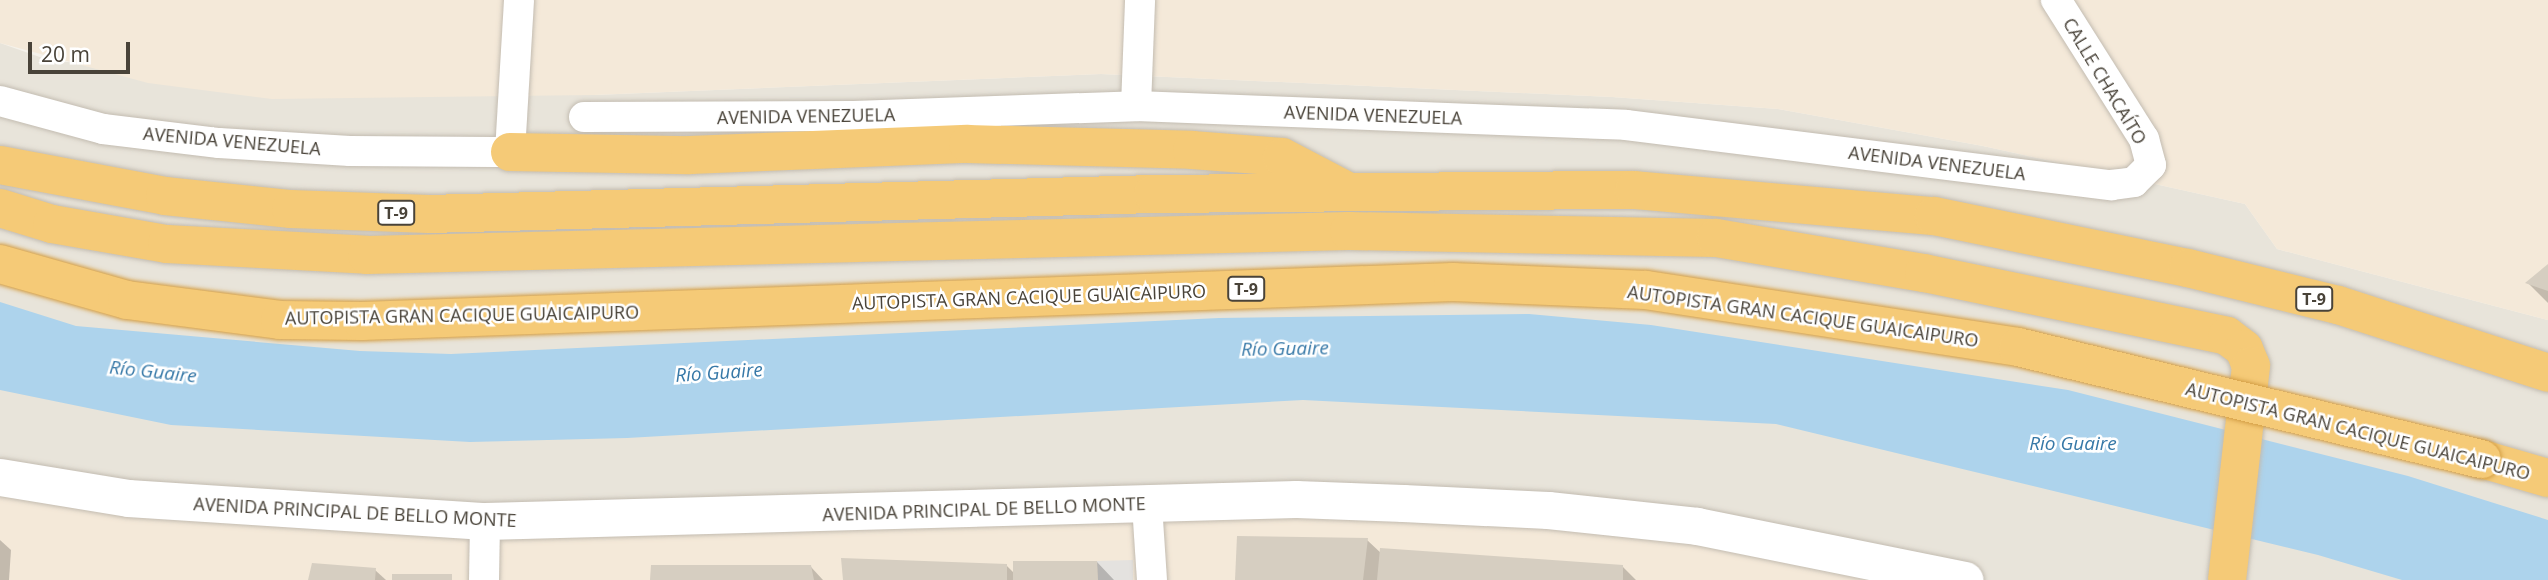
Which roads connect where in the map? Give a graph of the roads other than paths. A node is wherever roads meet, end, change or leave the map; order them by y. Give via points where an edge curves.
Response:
1 (519, 0) edge
2 (1140, 0) edge
3 (2056, 0) edge
4 (0, 101) edge
5 (1136, 106) junction
6 (584, 117) dead end
7 (510, 152) junction
8 (2151, 164) joint
9 (0, 165) edge
10 (1347, 191) junction
11 (0, 208) edge
12 (0, 264) edge
13 (2548, 373) edge
14 (0, 477) edge
15 (2548, 478) edge
16 (1147, 505) junction
17 (485, 522) junction
18 (484, 580) edge
19 (1152, 580) edge
20 (1965, 580) edge
21 (2227, 580) edge

1 - 7 street
2 - 5 street
3 - 8 street, CALLE CHACAÍTO via 2144,139
4 - 7 street, AVENIDA VENEZUELA via 103,129 219,143
5 - 6 street, AVENIDA VENEZUELA via 854,116
5 - 8 street, AVENIDA VENEZUELA via 1626,125 2111,184 2134,182
7 - 10 highway via 690,155 968,144 1192,150 1282,157
9 - 10 highway, T-9 via 165,196 290,209 429,214
10 - 13 highway, T-9 via 1634,190 1934,216 2188,268 2338,305
11 - 21 highway via 52,225 167,244 367,255 1336,232 1716,237 1924,273 2227,336 2244,349 2251,366
12 - 15 highway, AUTOPISTA GRAN CACIQUE GUAICAIPURO / T-9, bridge via 127,300 280,320 362,321 1453,282 1646,290 2018,347
14 - 17 street, AVENIDA PRINCIPAL DE BELLO MONTE via 141,500
16 - 17 street, AVENIDA PRINCIPAL DE BELLO MONTE
16 - 19 street
16 - 20 street, AVENIDA PRINCIPAL DE BELLO MONTE via 1296,499 1548,510 1698,526
17 - 18 street

